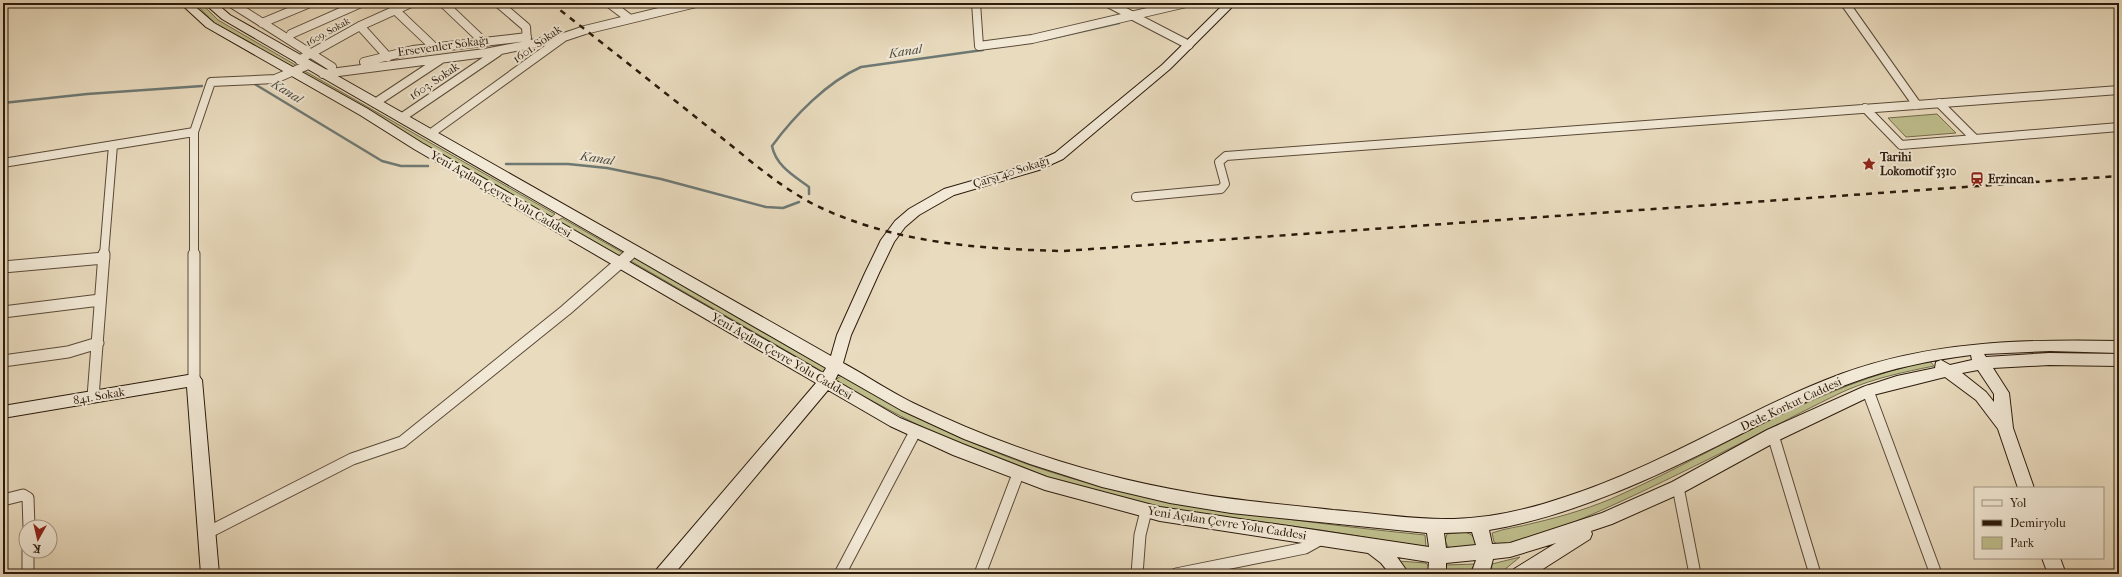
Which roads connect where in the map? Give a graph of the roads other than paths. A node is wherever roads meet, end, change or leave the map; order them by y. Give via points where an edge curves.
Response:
1 (185, 3) edge
2 (208, 3) edge
3 (231, 3) edge
4 (310, 3) edge
5 (361, 3) edge
6 (411, 3) edge
7 (443, 3) edge
8 (498, 3) edge
9 (609, 3) edge
10 (696, 3) edge
11 (976, 3) edge
12 (1108, 3) edge
13 (1182, 3) edge
14 (1230, 3) edge
15 (1845, 3) edge
16 (667, 6) edge
17 (395, 10) junction
18 (1133, 16) junction
19 (630, 19) junction
20 (262, 24) junction
21 (360, 26) junction
22 (292, 34) dead end
23 (527, 37) junction
24 (564, 37) junction
25 (484, 42) junction
26 (1189, 45) junction
27 (526, 46) junction
28 (435, 48) junction
29 (499, 51) junction
30 (388, 57) junction
31 (440, 59) junction
32 (303, 62) junction
33 (327, 70) junction
34 (2119, 90) edge
35 (375, 103) junction
36 (1939, 103) junction
37 (1917, 105) junction
38 (1865, 108) junction
39 (401, 118) junction
40 (2119, 127) edge
41 (194, 132) junction
42 (430, 134) junction
43 (1975, 139) junction
44 (113, 145) junction
45 (3, 163) edge
46 (1136, 198) dead end
47 (634, 251) junction
48 (104, 258) junction
49 (620, 263) junction
50 (3, 267) edge
51 (100, 300) junction
52 (3, 312) edge
53 (98, 343) junction
54 (2119, 347) edge
55 (1970, 348) junction
56 (1931, 355) junction
57 (2119, 360) edge
58 (3, 362) edge
59 (1983, 362) junction
60 (835, 366) junction
61 (1945, 370) junction
62 (194, 380) junction
63 (826, 382) junction
64 (1868, 391) junction
65 (93, 397) junction
66 (3, 412) edge
67 (2005, 428) junction
68 (915, 432) junction
69 (1773, 435) junction
70 (1018, 474) junction
71 (1678, 487) junction
72 (2026, 487) edge
73 (3, 500) edge
74 (1146, 511) junction
75 (29, 519) edge
76 (1606, 519) junction
77 (1478, 524) junction
78 (1435, 526) junction
79 (207, 533) junction
80 (1323, 538) junction
81 (1373, 547) junction
82 (1485, 554) junction
83 (1438, 556) junction
84 (28, 559) edge
85 (2052, 559) edge
86 (28, 574) edge
87 (210, 574) edge
88 (663, 574) edge
89 (840, 574) edge
90 (980, 574) edge
91 (1136, 574) edge
92 (1176, 574) edge
93 (1400, 574) edge
94 (1437, 574) edge
95 (1480, 574) edge
96 (1520, 574) edge
97 (1695, 574) edge
98 (1815, 574) edge
99 (1936, 574) edge
100 (2057, 574) edge

1 - 32 main road, Yeni Açılan Çevre Yolu Caddesi via 210,25
2 - 32 main road, Yeni Açılan Çevre Yolu Caddesi via 226,18
3 - 20 street
4 - 20 street
5 - 22 street
6 - 17 street, 1609. Sokak
7 - 25 street
8 - 23 street via 526,27
9 - 19 street
10 - 16 street, 1601. Sokak
11 - 18 street via 979,46 1032,39
12 - 18 street
13 - 18 street
14 - 26 main road, Çarşı 40 Sokağı
15 - 37 street
16 - 19 street, 1601. Sokak
17 - 21 street, 1609. Sokak
17 - 28 street
18 - 26 street
19 - 24 street, 1601. Sokak
20 - 32 street
21 - 30 street
21 - 32 street, 1609. Sokak
23 - 25 street
23 - 27 street
24 - 27 street, Ersevenler Sokağı
24 - 42 street, 1601. Sokak
25 - 28 street
26 - 60 main road, Çarşı 40 Sokağı via 1059,156 1035,167 948,192 914,212 900,224 885,246 872,273 844,335
27 - 29 street, Ersevenler Sokağı
28 - 30 street
29 - 31 street, Ersevenler Sokağı
29 - 39 street, 1603. Sokak
30 - 33 street
31 - 33 street, Ersevenler Sokağı
31 - 35 street
32 - 33 main road, Yeni Açılan Çevre Yolu Caddesi
32 - 41 street, 1609. Sokak via 270,80 212,82
32 - 49 main road, Yeni Açılan Çevre Yolu Caddesi via 364,112
33 - 35 main road, Yeni Açılan Çevre Yolu Caddesi
34 - 36 street
35 - 39 main road, Yeni Açılan Çevre Yolu Caddesi
36 - 37 street
36 - 43 street
37 - 38 street
38 - 43 street via 1901,145
38 - 46 street via 1226,156 1219,162 1225,184 1221,189
39 - 42 main road, Yeni Açılan Çevre Yolu Caddesi
40 - 43 street
41 - 44 street
41 - 62 street
42 - 47 main road, Yeni Açılan Çevre Yolu Caddesi
44 - 45 street
44 - 48 street
47 - 49 street
47 - 60 main road, Yeni Açılan Çevre Yolu Caddesi
48 - 50 street
48 - 51 street
49 - 63 main road, Yeni Açılan Çevre Yolu Caddesi
49 - 79 street via 566,310 402,442 352,459
51 - 52 street
51 - 53 street
53 - 58 street via 68,352
53 - 65 street
54 - 55 main road, Dede Korkut Caddesi via 2039,345
55 - 56 main road, Dede Korkut Caddesi
55 - 59 main road
56 - 61 main road
56 - 77 main road, Dede Korkut Caddesi via 1870,370 1830,385 1648,472 1602,491 1529,514
57 - 59 main road, Dede Korkut Caddesi via 2049,359
59 - 61 main road, Dede Korkut Caddesi
59 - 67 main road via 2001,393
60 - 63 main road, Çarşı 40 Sokağı
60 - 78 main road, Yeni Açılan Çevre Yolu Caddesi via 906,406 988,442 1070,471 1134,488 1225,504
61 - 64 main road, Dede Korkut Caddesi
61 - 67 main road via 1981,396
62 - 65 main road, 841. Sokak
62 - 79 main road
63 - 68 main road, Yeni Açılan Çevre Yolu Caddesi
63 - 88 main road, Çarşı 40 Sokağı
64 - 69 main road, Dede Korkut Caddesi
64 - 99 street
65 - 66 main road, 841. Sokak
67 - 72 main road
68 - 70 main road, Yeni Açılan Çevre Yolu Caddesi
68 - 89 street
69 - 71 main road, Dede Korkut Caddesi
69 - 98 street
70 - 74 main road, Yeni Açılan Çevre Yolu Caddesi
70 - 90 street
71 - 76 main road, Dede Korkut Caddesi
71 - 97 street
73 - 75 street via 27,496
74 - 80 main road, Yeni Açılan Çevre Yolu Caddesi via 1191,520
74 - 91 street via 1140,535
76 - 82 main road, Dede Korkut Caddesi via 1530,545
76 - 96 main road, Dede Korkut Caddesi
77 - 78 main road, Dede Korkut Caddesi
77 - 82 main road via 1484,540
78 - 83 main road
79 - 87 main road
80 - 81 main road, Yeni Açılan Çevre Yolu Caddesi
80 - 92 street via 1305,548
81 - 83 main road, Yeni Açılan Çevre Yolu Caddesi
81 - 93 main road via 1387,558
82 - 83 main road, Dede Korkut Caddesi
82 - 95 main road
83 - 94 main road
84 - 86 street
85 - 100 main road

